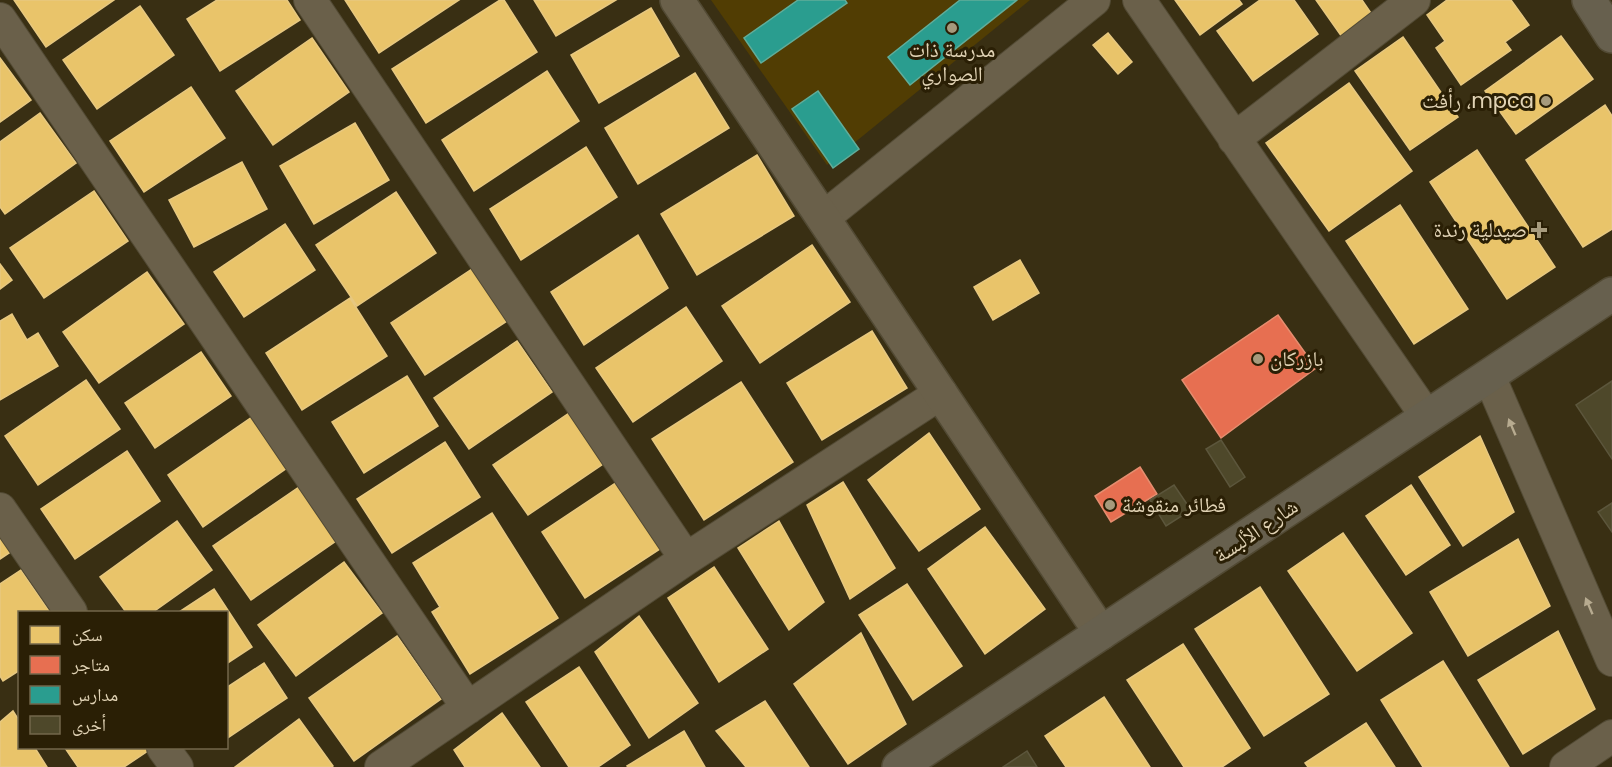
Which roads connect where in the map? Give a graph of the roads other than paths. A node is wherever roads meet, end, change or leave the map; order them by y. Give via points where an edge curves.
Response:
1 (310, 0) edge
2 (677, 0) edge
3 (1094, 0) edge
4 (1139, 0) edge
5 (1414, 0) edge
6 (1589, 0) edge
7 (0, 19) edge
8 (1612, 36) edge
9 (1234, 139) junction
10 (823, 218) junction
11 (1612, 294) edge
12 (1489, 376) junction
13 (941, 393) junction
14 (1427, 417) junction
15 (0, 509) edge
16 (686, 559) junction
17 (70, 611) edge
18 (1101, 633) junction
19 (1612, 660) edge
20 (468, 708) junction
21 (1612, 736) edge
22 (164, 749) edge
23 (177, 767) edge
24 (381, 767) edge
25 (900, 767) edge
26 (1566, 767) edge

1 - 16 street
2 - 10 street
3 - 10 street
4 - 9 street
5 - 9 street
6 - 8 main road
7 - 20 street
9 - 14 street
10 - 13 street
11 - 12 main road, شارع الألبسة
12 - 14 main road, شارع الألبسة
19 -> 12 street
13 - 16 street
13 - 18 street
14 - 18 main road, شارع الألبسة
15 - 17 street
16 - 20 street
18 - 25 main road, شارع الألبسة
20 - 24 street
21 - 26 street
22 - 23 street

